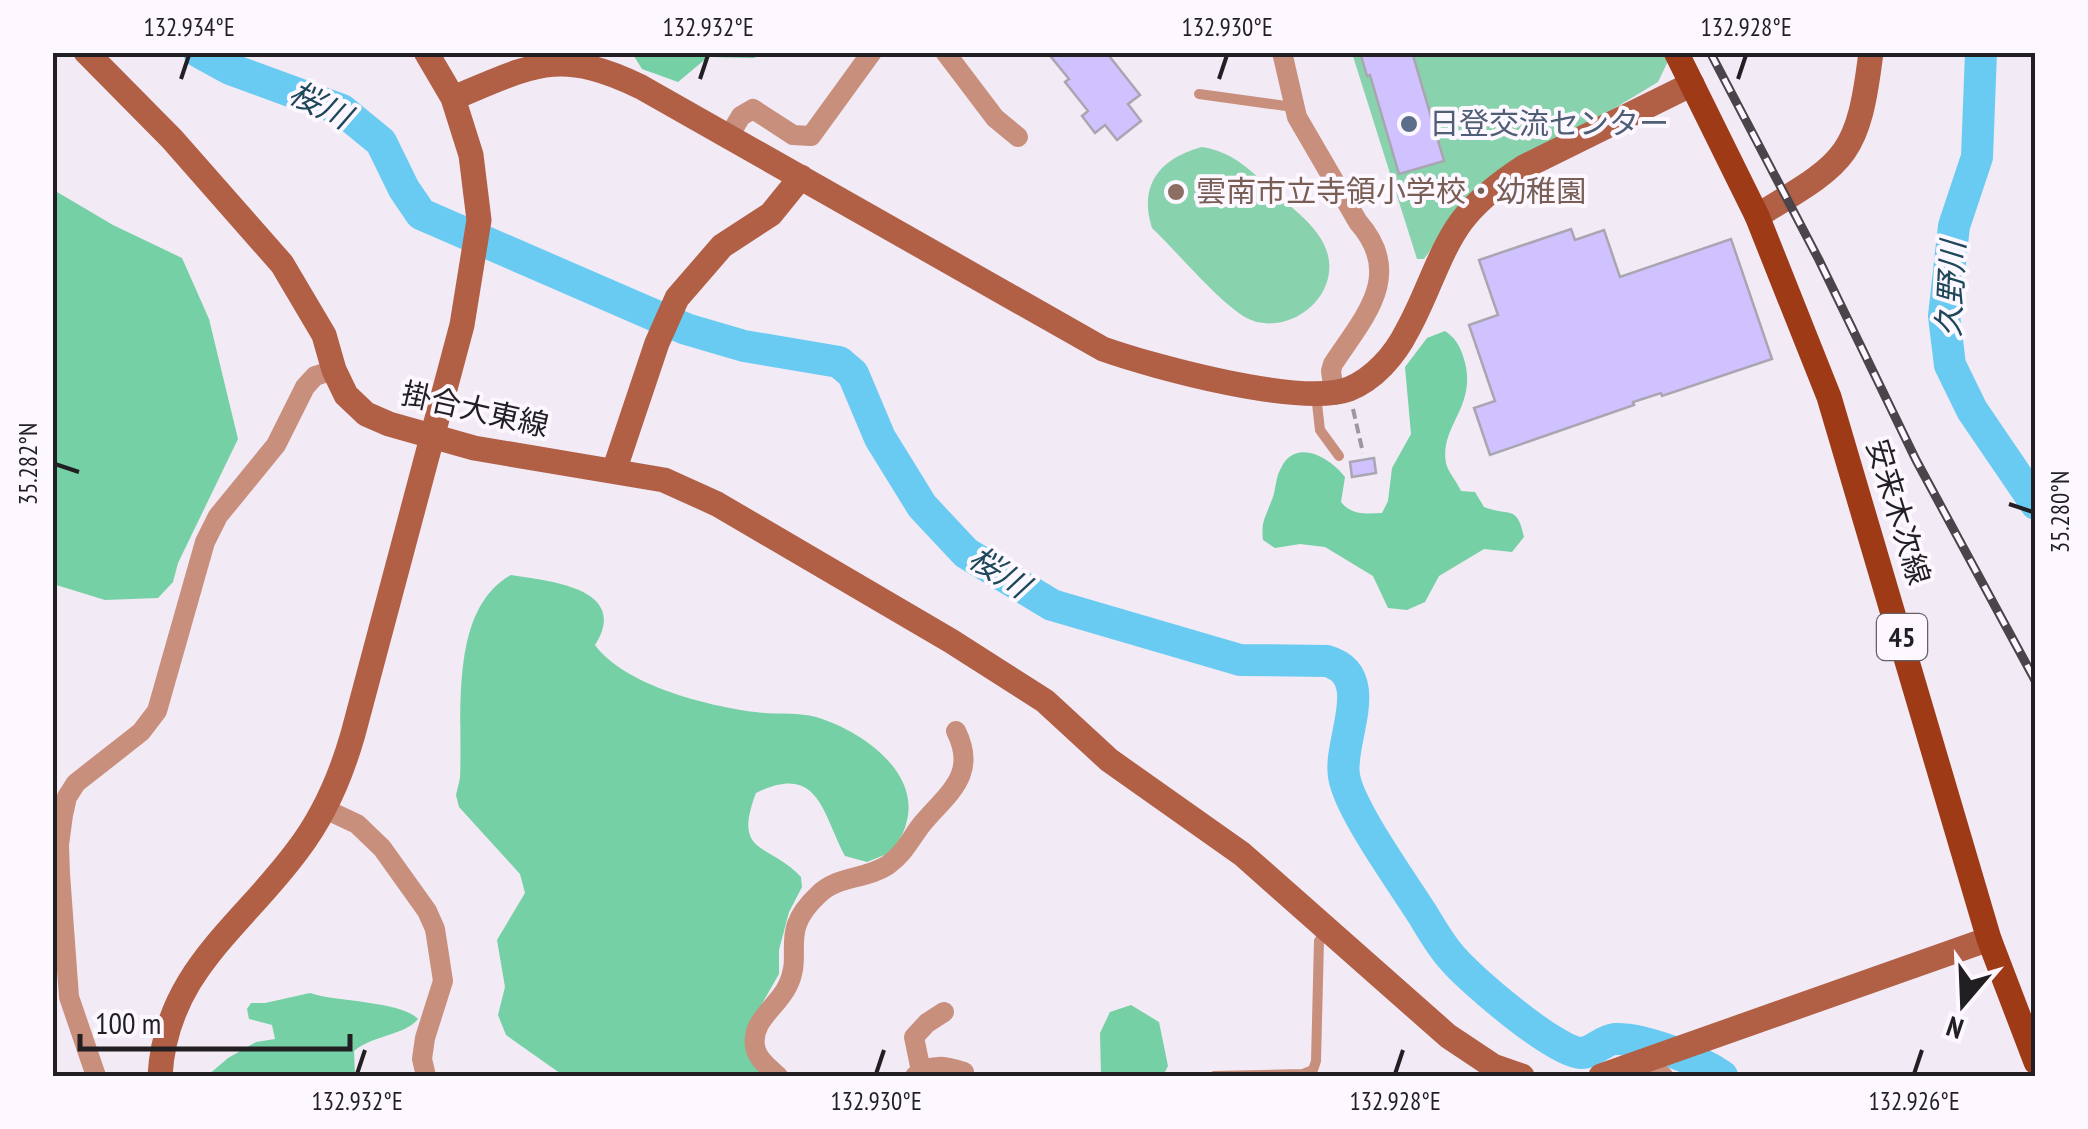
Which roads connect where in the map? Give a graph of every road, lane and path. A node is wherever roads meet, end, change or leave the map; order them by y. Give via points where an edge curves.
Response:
1 (86, 52) edge
2 (426, 52) edge
3 (872, 52) edge
4 (945, 52) edge
5 (1282, 52) edge
6 (1676, 52) edge
7 (1871, 52) edge
8 (1692, 84) junction
9 (1199, 94) dead end
10 (453, 98) junction
11 (1293, 108) junction
12 (729, 136) junction
13 (1018, 137) dead end
14 (801, 177) junction
15 (1757, 216) junction
16 (334, 370) junction
17 (1334, 398) junction
18 (433, 436) junction
19 (1362, 453) dead end
20 (1339, 456) dead end
21 (614, 471) junction
22 (956, 731) dead end
23 (324, 809) junction
24 (1326, 930) junction
25 (1989, 939) junction
26 (944, 1012) dead end
27 (2036, 1062) edge
28 (1654, 1066) edge
29 (964, 1072) dead end
30 (918, 1074) edge
31 (96, 1076) edge
32 (160, 1076) edge
33 (426, 1076) edge
34 (778, 1076) edge
35 (1214, 1076) edge
36 (1522, 1076) edge
37 (1601, 1076) edge

1 - 16 main road, 掛合大東線 via 282,264 324,335
2 - 10 main road
3 - 12 street via 811,136 794,134 753,109 740,116
4 - 13 street
5 - 11 street
6 - 8 main road, 安来木次線 / 45
7 - 15 main road via 1862,114 1844,153 1819,179
8 - 15 main road, 安来木次線 / 45
8 - 17 main road via 1499,184 1460,223 1395,350 1364,381
9 - 11 lane
10 - 12 main road via 521,70 578,64 641,87
10 - 18 main road via 476,180 478,220 462,325
11 - 17 street via 1371,237 1379,268 1377,294 1330,372
12 - 14 main road
14 - 17 main road via 1103,349 1185,372
14 - 21 main road via 771,214 722,246 678,298
15 - 25 main road, 安来木次線 / 45 via 1829,397
16 - 18 main road, 掛合大東線 via 346,396 366,414
16 - 31 street via 305,387 276,445 204,542 157,711 66,797 59,844 69,997
17 - 19 path
17 - 20 lane via 1320,430
18 - 21 main road, 掛合大東線
18 - 23 main road via 350,746
21 - 24 main road, 掛合大東線 via 688,488 952,640 1046,701 1109,760 1242,854
22 - 34 street via 965,758 958,784 907,847 886,866 834,883 797,921 792,975 755,1036 757,1054
23 - 32 main road via 295,854 194,973 166,1032
23 - 33 street via 370,835 435,929 443,981 422,1050
24 - 35 lane via 1318,941 1313,1070
24 - 36 main road, 掛合大東線 via 1448,1036
25 - 27 main road, 安来木次線 / 45
25 - 28 main road via 1705,1041
26 - 30 street via 914,1037
28 - 37 main road
29 - 30 street via 941,1066

